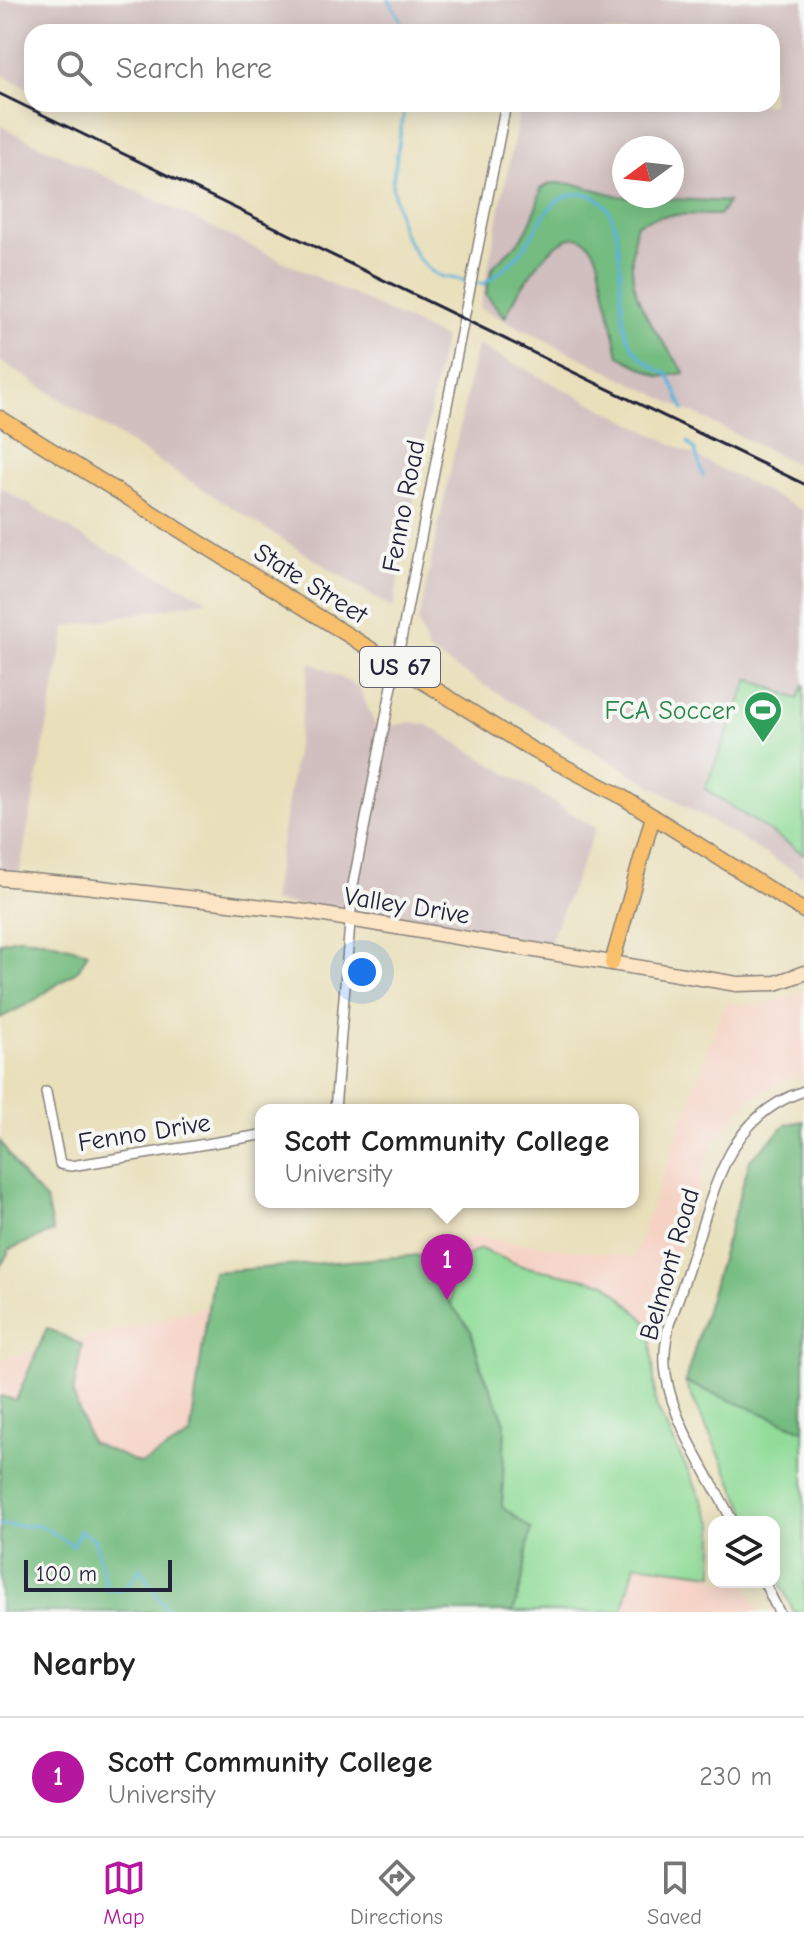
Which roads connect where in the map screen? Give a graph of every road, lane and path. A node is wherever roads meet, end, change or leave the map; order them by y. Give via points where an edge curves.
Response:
1 (505, 112) edge
2 (0, 418) edge
3 (395, 664) junction
4 (653, 816) junction
5 (0, 878) edge
6 (804, 911) edge
7 (349, 921) junction
8 (612, 963) junction
9 (804, 973) edge
10 (804, 1091) edge
11 (46, 1092) dead end
12 (335, 1104) edge
13 (255, 1136) edge
14 (730, 1516) edge
15 (767, 1588) edge
16 (779, 1612) edge

1 - 3 street, Fenno Road
2 - 3 main road, State Street / US 67
3 - 4 main road, State Street / US 67 via 531,749
3 - 7 street, Fenno Road
4 - 6 main road, State Street / US 67
4 - 8 main road
5 - 7 street, Valley Drive
7 - 8 street, Valley Drive
7 - 12 street, Fenno Road
8 - 9 street, Valley Drive via 737,984 776,983
10 - 14 street, Belmont Road via 759,1116 732,1147 669,1324 665,1372 678,1416
11 - 13 street, Fenno Drive via 60,1164
15 - 16 street

